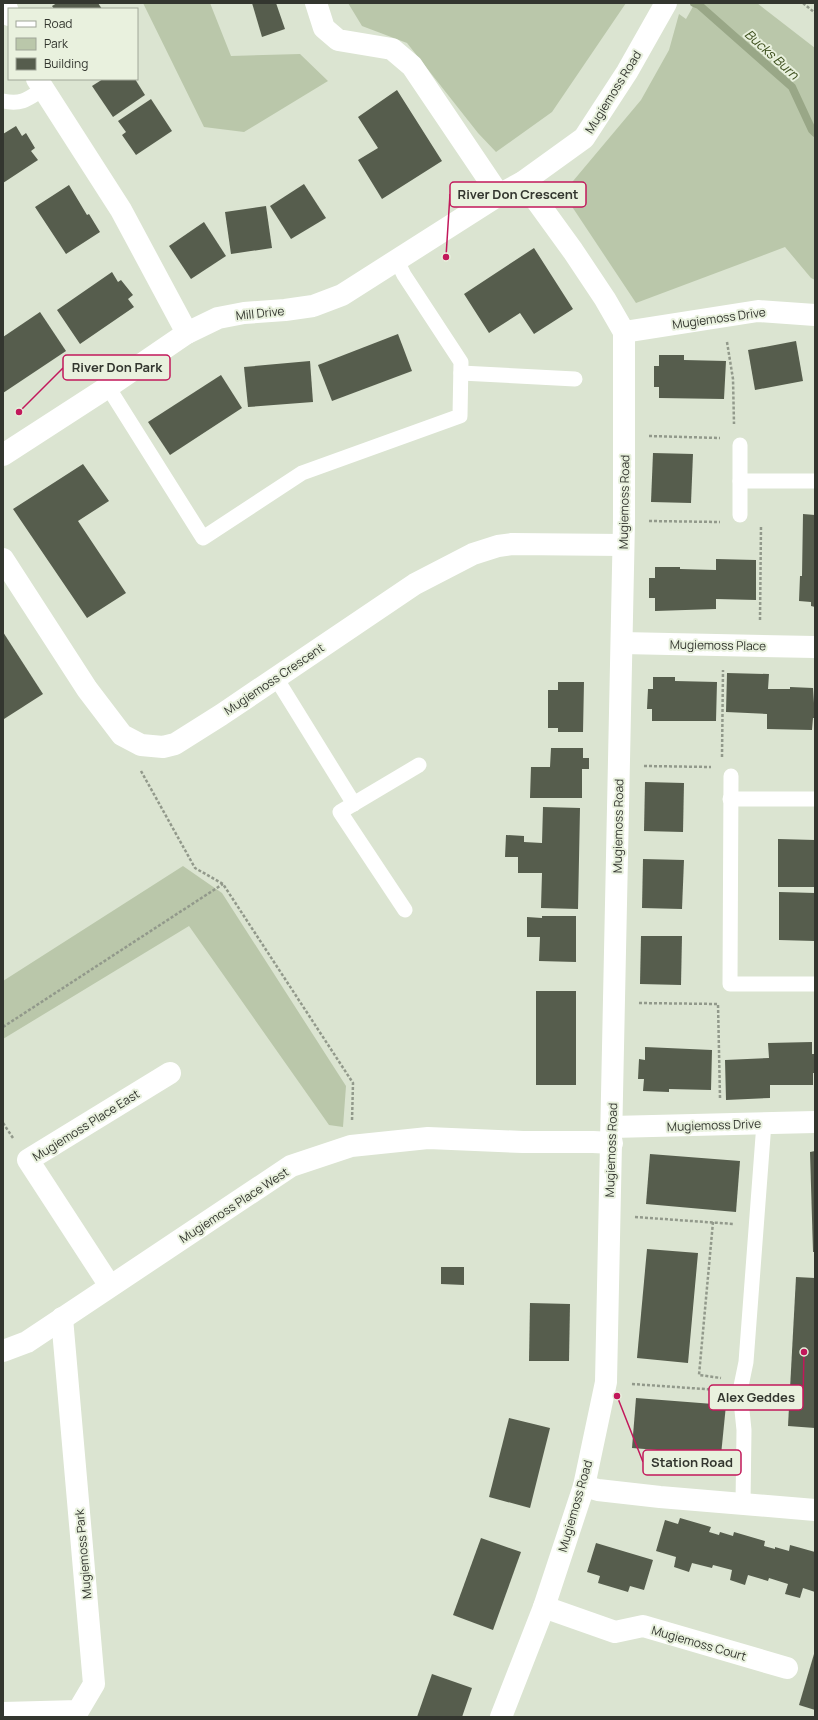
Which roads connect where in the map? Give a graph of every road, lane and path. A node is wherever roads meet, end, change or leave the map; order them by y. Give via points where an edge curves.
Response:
1 (316, 3) edge
2 (666, 3) edge
3 (803, 3) edge
4 (815, 13) edge
5 (40, 84) edge
6 (3, 101) edge
7 (523, 182) junction
8 (499, 195) junction
9 (397, 262) junction
10 (815, 315) edge
11 (722, 316) junction
12 (624, 332) junction
13 (187, 333) junction
14 (461, 373) junction
15 (575, 379) dead end
16 (108, 387) junction
17 (734, 431) dead end
18 (624, 436) junction
19 (726, 439) dead end
20 (740, 445) dead end
21 (3, 455) edge
22 (740, 481) junction
23 (815, 481) edge
24 (740, 515) dead end
25 (624, 521) junction
26 (724, 522) dead end
27 (761, 522) dead end
28 (623, 545) junction
29 (3, 559) edge
30 (622, 643) junction
31 (724, 645) junction
32 (760, 646) junction
33 (815, 647) edge
34 (276, 678) junction
35 (418, 764) dead end
36 (620, 766) junction
37 (141, 770) dead end
38 (726, 772) junction
39 (730, 799) junction
40 (815, 799) edge
41 (354, 804) junction
42 (223, 884) junction
43 (405, 910) dead end
44 (815, 984) edge
45 (615, 1002) junction
46 (3, 1027) edge
47 (170, 1073) dead end
48 (815, 1122) edge
49 (764, 1123) junction
50 (720, 1124) junction
51 (612, 1135) junction
52 (351, 1146) junction
53 (609, 1214) junction
54 (713, 1222) junction
55 (757, 1225) junction
56 (110, 1286) junction
57 (62, 1318) junction
58 (3, 1351) edge
59 (606, 1382) junction
60 (733, 1391) junction
61 (584, 1486) junction
62 (743, 1503) junction
63 (815, 1510) edge
64 (544, 1607) junction
65 (786, 1668) dead end
66 (3, 1713) edge
67 (501, 1717) edge

1 - 8 street via 324,28 338,40 392,49 412,66
2 - 7 street, Mugiemoss Road via 627,72 584,138
3 - 4 path
5 - 6 lane via 22,102
5 - 13 street via 121,210
7 - 8 street, Mill Drive
7 - 12 street, Mugiemoss Road via 574,251
8 - 9 street, Mill Drive
9 - 13 street, Mill Drive via 342,295 313,306 218,318
9 - 14 lane via 461,362
10 - 11 street, Mugiemoss Drive via 766,310
11 - 12 street, Mugiemoss Drive
11 - 17 path via 733,379
12 - 18 street, Mugiemoss Road
13 - 16 street, Mill Drive
14 - 15 lane
14 - 16 lane via 460,416 302,473 203,538
16 - 21 street, Mill Drive
18 - 19 path
18 - 25 street, Mugiemoss Road
20 - 22 lane
22 - 23 lane
22 - 24 lane
25 - 26 path
25 - 28 street, Mugiemoss Road
27 - 32 path
28 - 30 street, Mugiemoss Road
28 - 34 street, Mugiemoss Crescent via 512,544 473,554 415,584
29 - 34 street, Mugiemoss Crescent via 87,688 122,735 131,741 151,747 175,744
30 - 31 street, Mugiemoss Place
30 - 36 street, Mugiemoss Road
31 - 32 street, Mugiemoss Place
31 - 38 path
32 - 33 street, Mugiemoss Place
34 - 41 lane
35 - 41 lane
36 - 38 path
36 - 45 street, Mugiemoss Road
37 - 42 path via 194,868
38 - 39 lane
39 - 40 lane
39 - 44 lane via 730,984
41 - 43 lane via 340,812
42 - 46 path
42 - 52 path via 353,1083
45 - 50 path via 718,1004
45 - 51 street, Mugiemoss Road
47 - 56 street, Mugiemoss Place East via 28,1160
48 - 49 street, Mugiemoss Drive
49 - 50 street, Mugiemoss Drive
49 - 55 lane
50 - 51 street, Mugiemoss Drive
51 - 52 street, Mugiemoss Place West via 593,1142 428,1138
51 - 53 street, Mugiemoss Road
52 - 56 street, Mugiemoss Place West via 291,1166
53 - 54 path
53 - 59 street, Mugiemoss Road
54 - 55 path
54 - 60 path via 699,1375 728,1378
55 - 60 lane via 746,1362
56 - 57 street, Mugiemoss Place West
57 - 58 street, Mugiemoss Place West via 27,1342
57 - 66 street, Mugiemoss Park via 94,1684 78,1711
59 - 60 path
59 - 61 street, Mugiemoss Road
60 - 62 lane via 744,1430
61 - 62 street via 660,1497
61 - 64 street, Mugiemoss Road
62 - 63 street
64 - 65 street, Mugiemoss Court via 615,1632 643,1626
64 - 67 street, Mugiemoss Road

